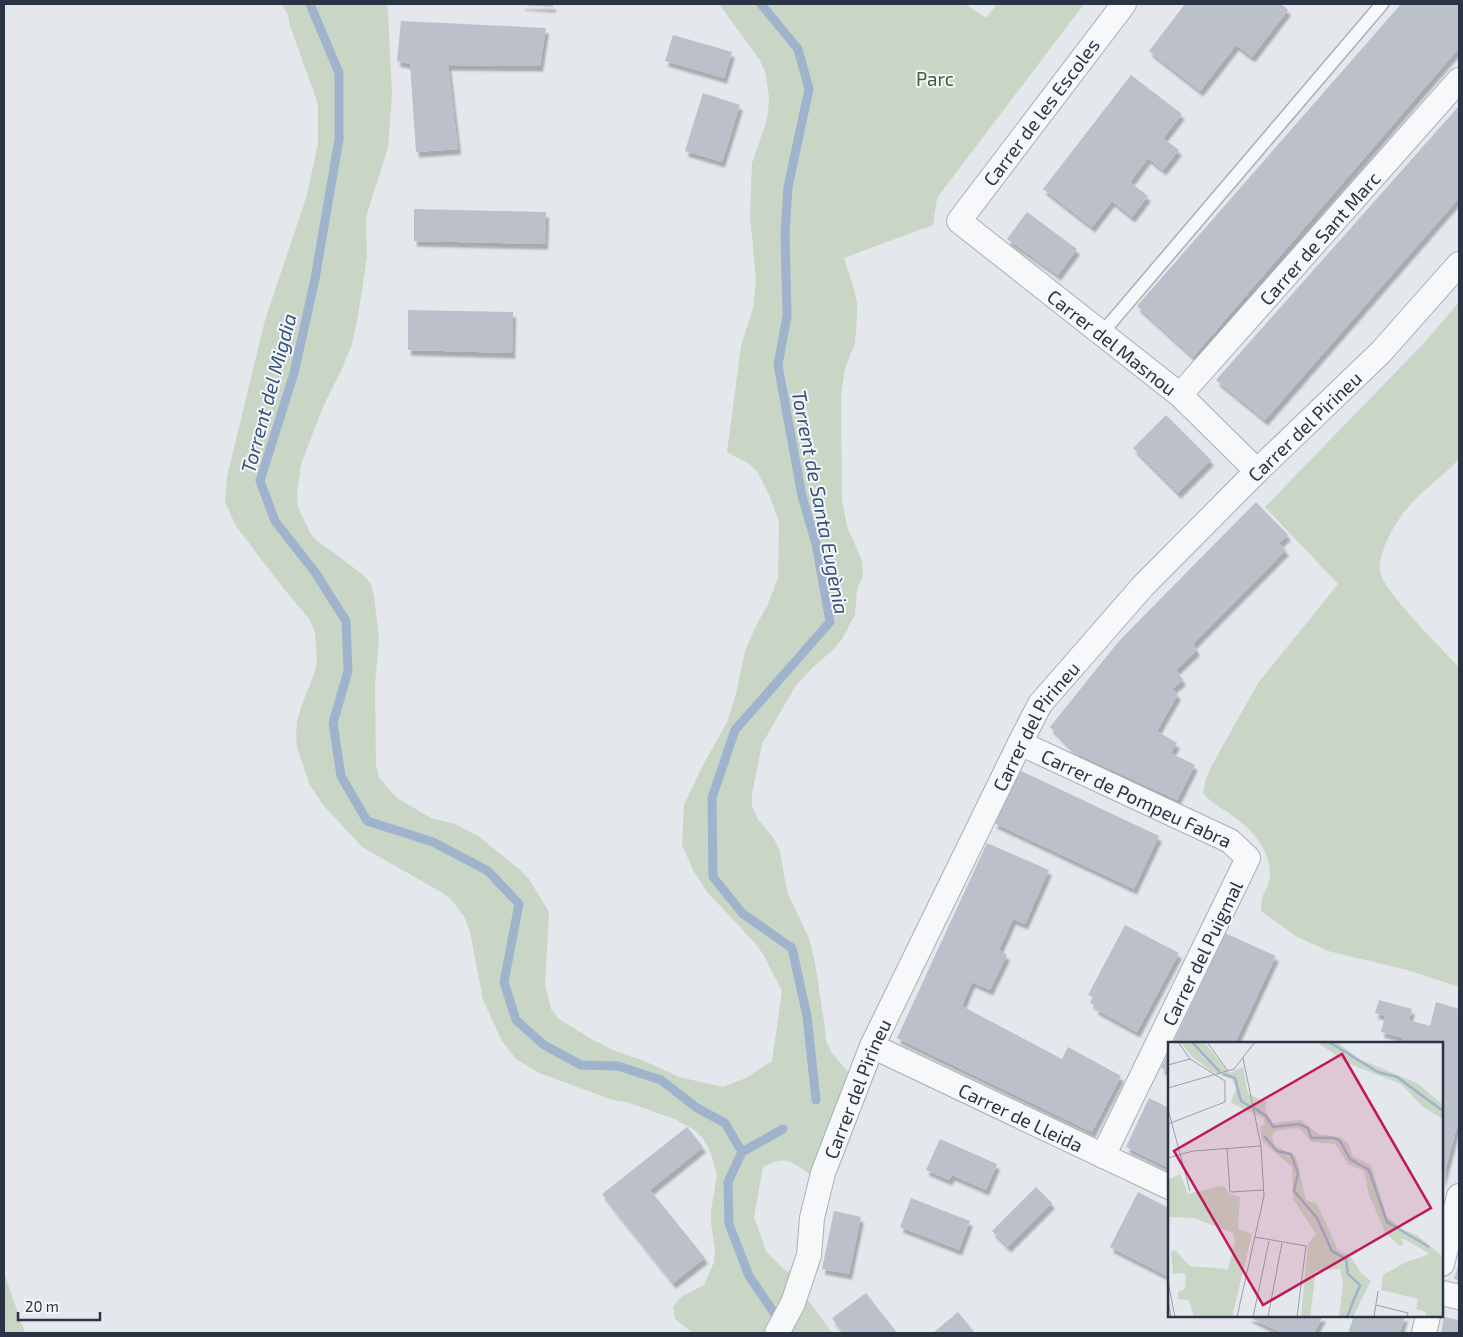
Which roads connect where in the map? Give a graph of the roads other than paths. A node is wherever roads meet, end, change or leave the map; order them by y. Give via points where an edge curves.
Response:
1 (1124, 4) edge
2 (1382, 4) edge
3 (1459, 80) edge
4 (959, 221) joint
5 (1459, 264) edge
6 (1102, 333) junction
7 (1180, 395) junction
8 (1257, 471) junction
9 (1020, 743) junction
10 (1248, 858) joint
11 (872, 1046) junction
12 (1103, 1156) junction
13 (1168, 1187) edge
14 (1459, 1196) edge
15 (1443, 1260) edge
16 (1443, 1293) edge
17 (1459, 1297) edge
18 (1428, 1317) edge
19 (777, 1333) edge
20 (1424, 1333) edge

1 - 4 street, Carrer de les Escoles
2 - 6 lane
3 - 7 street, Carrer de Sant Marc
4 - 6 street, Carrer del Masnou
5 - 8 street, Carrer del Pirineu via 1381,352
6 - 7 street, Carrer del Masnou
7 - 8 street, Carrer del Masnou
8 - 9 street, Carrer del Pirineu via 1143,586 1040,704
9 - 10 street, Carrer de Pompeu Fabra via 1230,841
9 - 11 street, Carrer del Pirineu
10 - 12 street, Carrer del Puigmal
11 - 12 street, Carrer de Lleida
11 - 19 street, Carrer del Pirineu via 824,1173 812,1218 809,1255 793,1303
12 - 13 street, Carrer de Lleida
14 - 15 street
16 - 17 street
18 - 20 street

